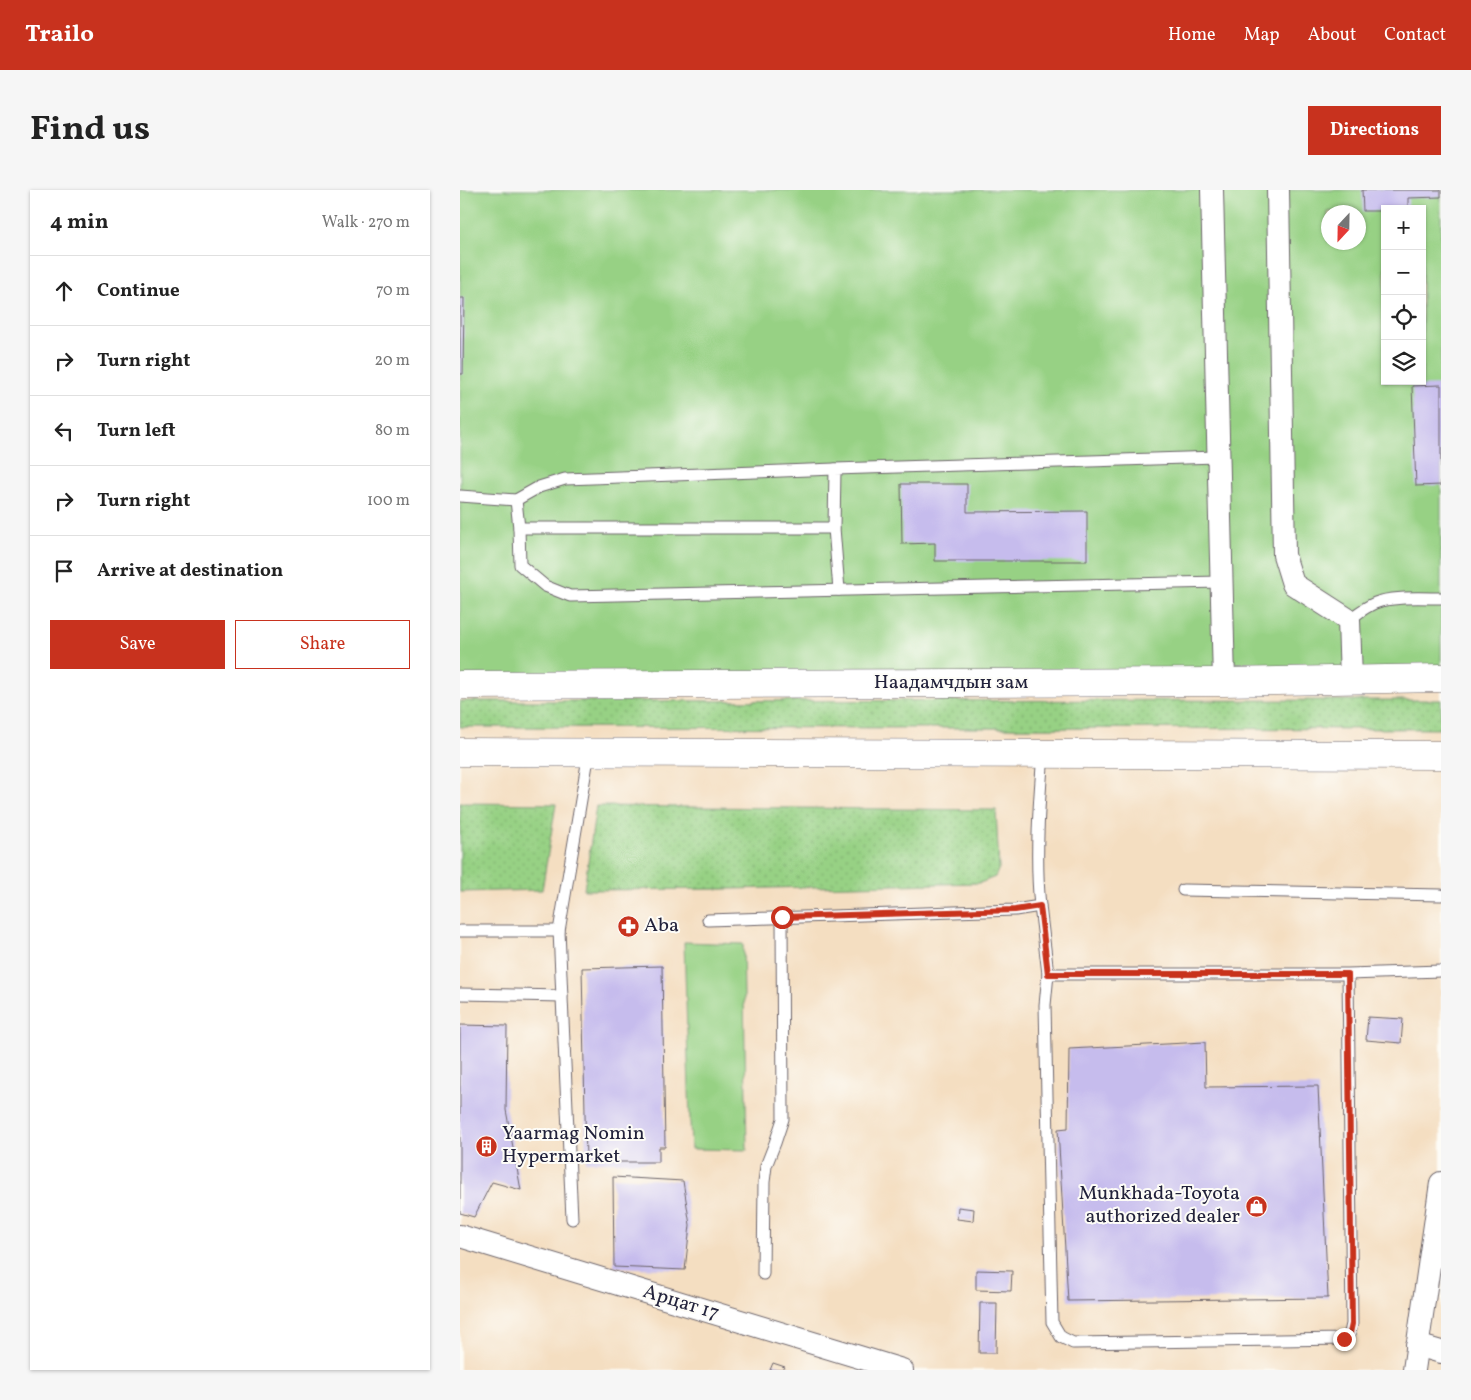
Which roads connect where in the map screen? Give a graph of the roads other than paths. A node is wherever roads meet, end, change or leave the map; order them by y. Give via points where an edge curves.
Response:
1 (1212, 190) edge
2 (1278, 190) edge
3 (1217, 457) junction
4 (835, 469) junction
5 (460, 496) edge
6 (516, 500) junction
7 (519, 528) junction
8 (834, 528) junction
9 (1221, 582) junction
10 (839, 590) junction
11 (1441, 598) edge
12 (1349, 620) junction
13 (1441, 678) edge
14 (1351, 680) junction
15 (1224, 682) junction
16 (460, 686) edge
17 (460, 752) edge
18 (589, 752) junction
19 (1043, 754) junction
20 (1441, 755) edge
21 (1182, 890) dead end
22 (1441, 895) edge
23 (1040, 906) junction
24 (782, 917) junction
25 (708, 920) dead end
26 (460, 931) edge
27 (559, 931) junction
28 (1441, 971) edge
29 (1048, 974) junction
30 (1348, 974) junction
31 (460, 994) edge
32 (562, 996) junction
33 (1441, 1183) edge
34 (572, 1219) dead end
35 (460, 1236) edge
36 (763, 1274) dead end
37 (1417, 1345) junction
38 (1441, 1352) edge
39 (902, 1370) edge
40 (1414, 1370) edge

1 - 3 street
2 - 12 street via 1284,555 1293,584
3 - 4 lane
3 - 9 street
4 - 6 lane via 565,479 539,486
4 - 8 lane
5 - 6 lane
6 - 7 lane
7 - 8 lane
7 - 10 lane via 520,564 545,586 570,596
8 - 10 lane
9 - 10 lane
9 - 15 street
11 - 12 lane via 1377,602
12 - 14 street
13 - 14 highway, Наадамчдын зам
14 - 15 highway, Наадамчдын зам
15 - 16 highway, Наадамчдын зам
17 - 18 highway
18 - 19 highway
18 - 27 lane
19 - 20 highway
19 - 23 lane
21 - 22 lane
23 - 24 lane via 1015,910
23 - 29 lane
24 - 25 lane
24 - 36 lane via 782,1119 764,1182
26 - 27 lane
27 - 32 lane
28 - 30 lane
29 - 30 lane
29 - 30 lane via 1045,1004 1052,1322 1061,1337 1073,1342 1344,1339 1350,1333
31 - 32 lane
32 - 34 lane
33 - 37 street
35 - 39 street, Арцат 17
37 - 38 street
37 - 40 street

